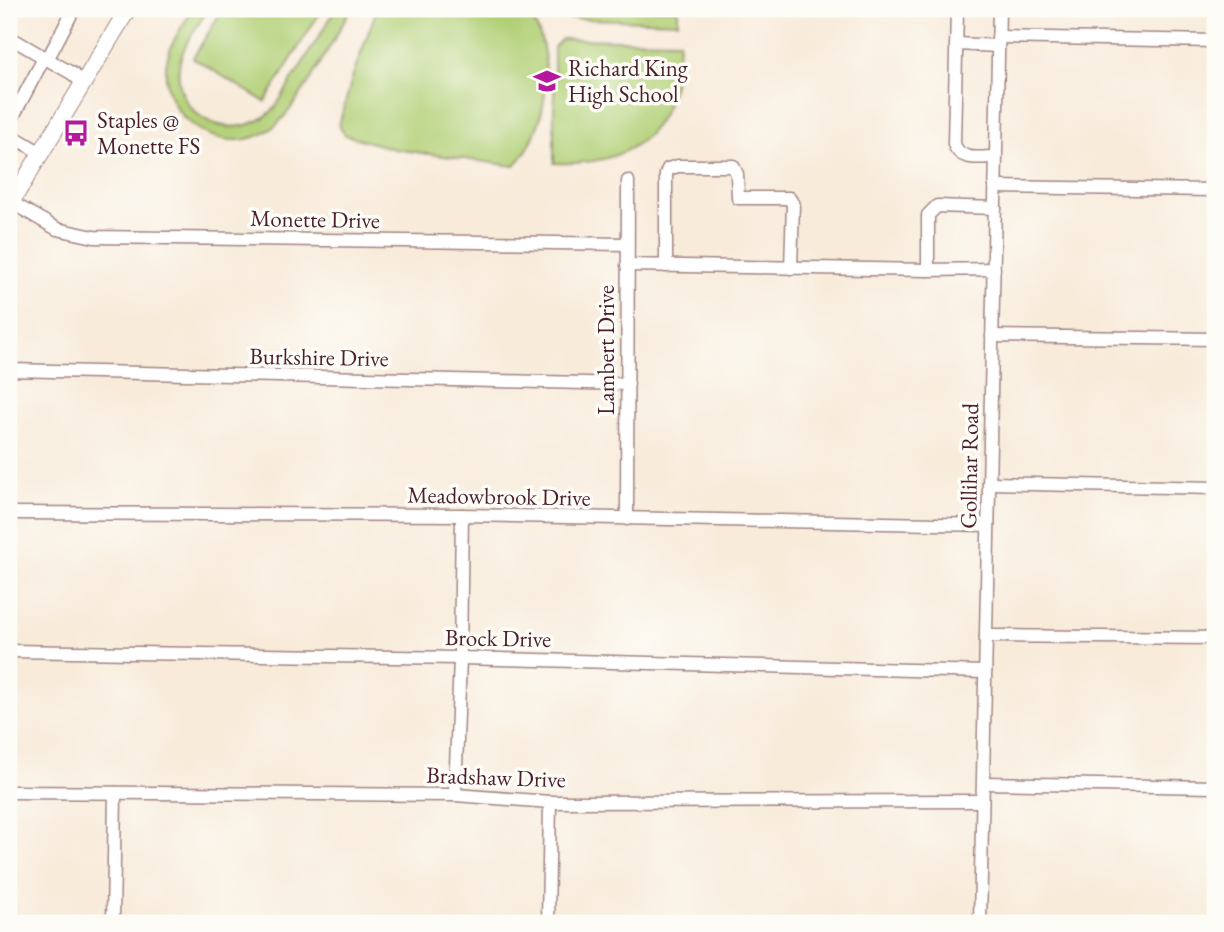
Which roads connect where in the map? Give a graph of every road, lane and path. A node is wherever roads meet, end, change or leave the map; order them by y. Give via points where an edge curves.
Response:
1 (74, 9) edge
2 (128, 9) edge
3 (957, 9) edge
4 (999, 9) edge
5 (9, 37) edge
6 (998, 41) junction
7 (1215, 41) edge
8 (956, 44) junction
9 (45, 59) junction
10 (83, 84) junction
11 (9, 124) edge
12 (9, 134) edge
13 (41, 153) junction
14 (996, 157) junction
15 (628, 181) dead end
16 (995, 187) junction
17 (1215, 190) edge
18 (10, 203) edge
19 (995, 208) junction
20 (626, 244) junction
21 (627, 265) junction
22 (666, 266) junction
23 (791, 268) junction
24 (994, 269) junction
25 (928, 270) junction
26 (992, 336) junction
27 (1215, 339) edge
28 (9, 370) edge
29 (628, 384) junction
30 (989, 484) junction
31 (1215, 488) edge
32 (9, 513) edge
33 (461, 515) junction
34 (627, 519) junction
35 (988, 525) junction
36 (986, 636) junction
37 (1215, 638) edge
38 (9, 651) edge
39 (460, 658) junction
40 (985, 672) junction
41 (984, 783) junction
42 (1215, 787) edge
43 (9, 792) edge
44 (115, 793) junction
45 (456, 795) junction
46 (550, 802) junction
47 (982, 802) junction
48 (113, 923) edge
49 (548, 923) edge
50 (980, 923) edge

1 - 9 street
2 - 10 main road
3 - 8 street
4 - 6 street, Gollihar Road
5 - 9 street
6 - 7 street
6 - 8 street
6 - 14 street, Gollihar Road
8 - 14 street via 954,144 963,156
9 - 10 street
9 - 11 street
10 - 13 main road
12 - 13 street
13 - 18 main road
14 - 16 street, Gollihar Road
15 - 20 street, Lambert Drive
16 - 17 street
16 - 19 street, Gollihar Road
18 - 20 street, Monette Drive via 57,229 94,237
19 - 24 street, Gollihar Road
19 - 25 street via 932,209 928,215
20 - 21 street, Lambert Drive
21 - 22 street
21 - 29 street, Lambert Drive
22 - 23 street
22 - 23 street via 668,169 733,166 738,198 789,198 793,204
23 - 25 street
24 - 25 street
24 - 26 street, Gollihar Road
26 - 27 street
26 - 30 street, Gollihar Road
28 - 29 street, Burkshire Drive
29 - 34 street, Lambert Drive
30 - 31 street
30 - 35 street, Gollihar Road
32 - 33 street, Meadowbrook Drive
33 - 34 street, Meadowbrook Drive
33 - 39 street
34 - 35 street, Meadowbrook Drive
35 - 36 street, Gollihar Road
36 - 37 street
36 - 40 street, Gollihar Road
38 - 39 street, Brock Drive
39 - 40 street, Brock Drive
39 - 45 street
40 - 41 street, Gollihar Road
41 - 42 street
41 - 47 street, Gollihar Road
43 - 44 street, Bradshaw Drive
44 - 45 street, Bradshaw Drive
44 - 48 street
45 - 46 street, Bradshaw Drive
46 - 47 street, Bradshaw Drive
46 - 49 street
47 - 50 street, Gollihar Road

